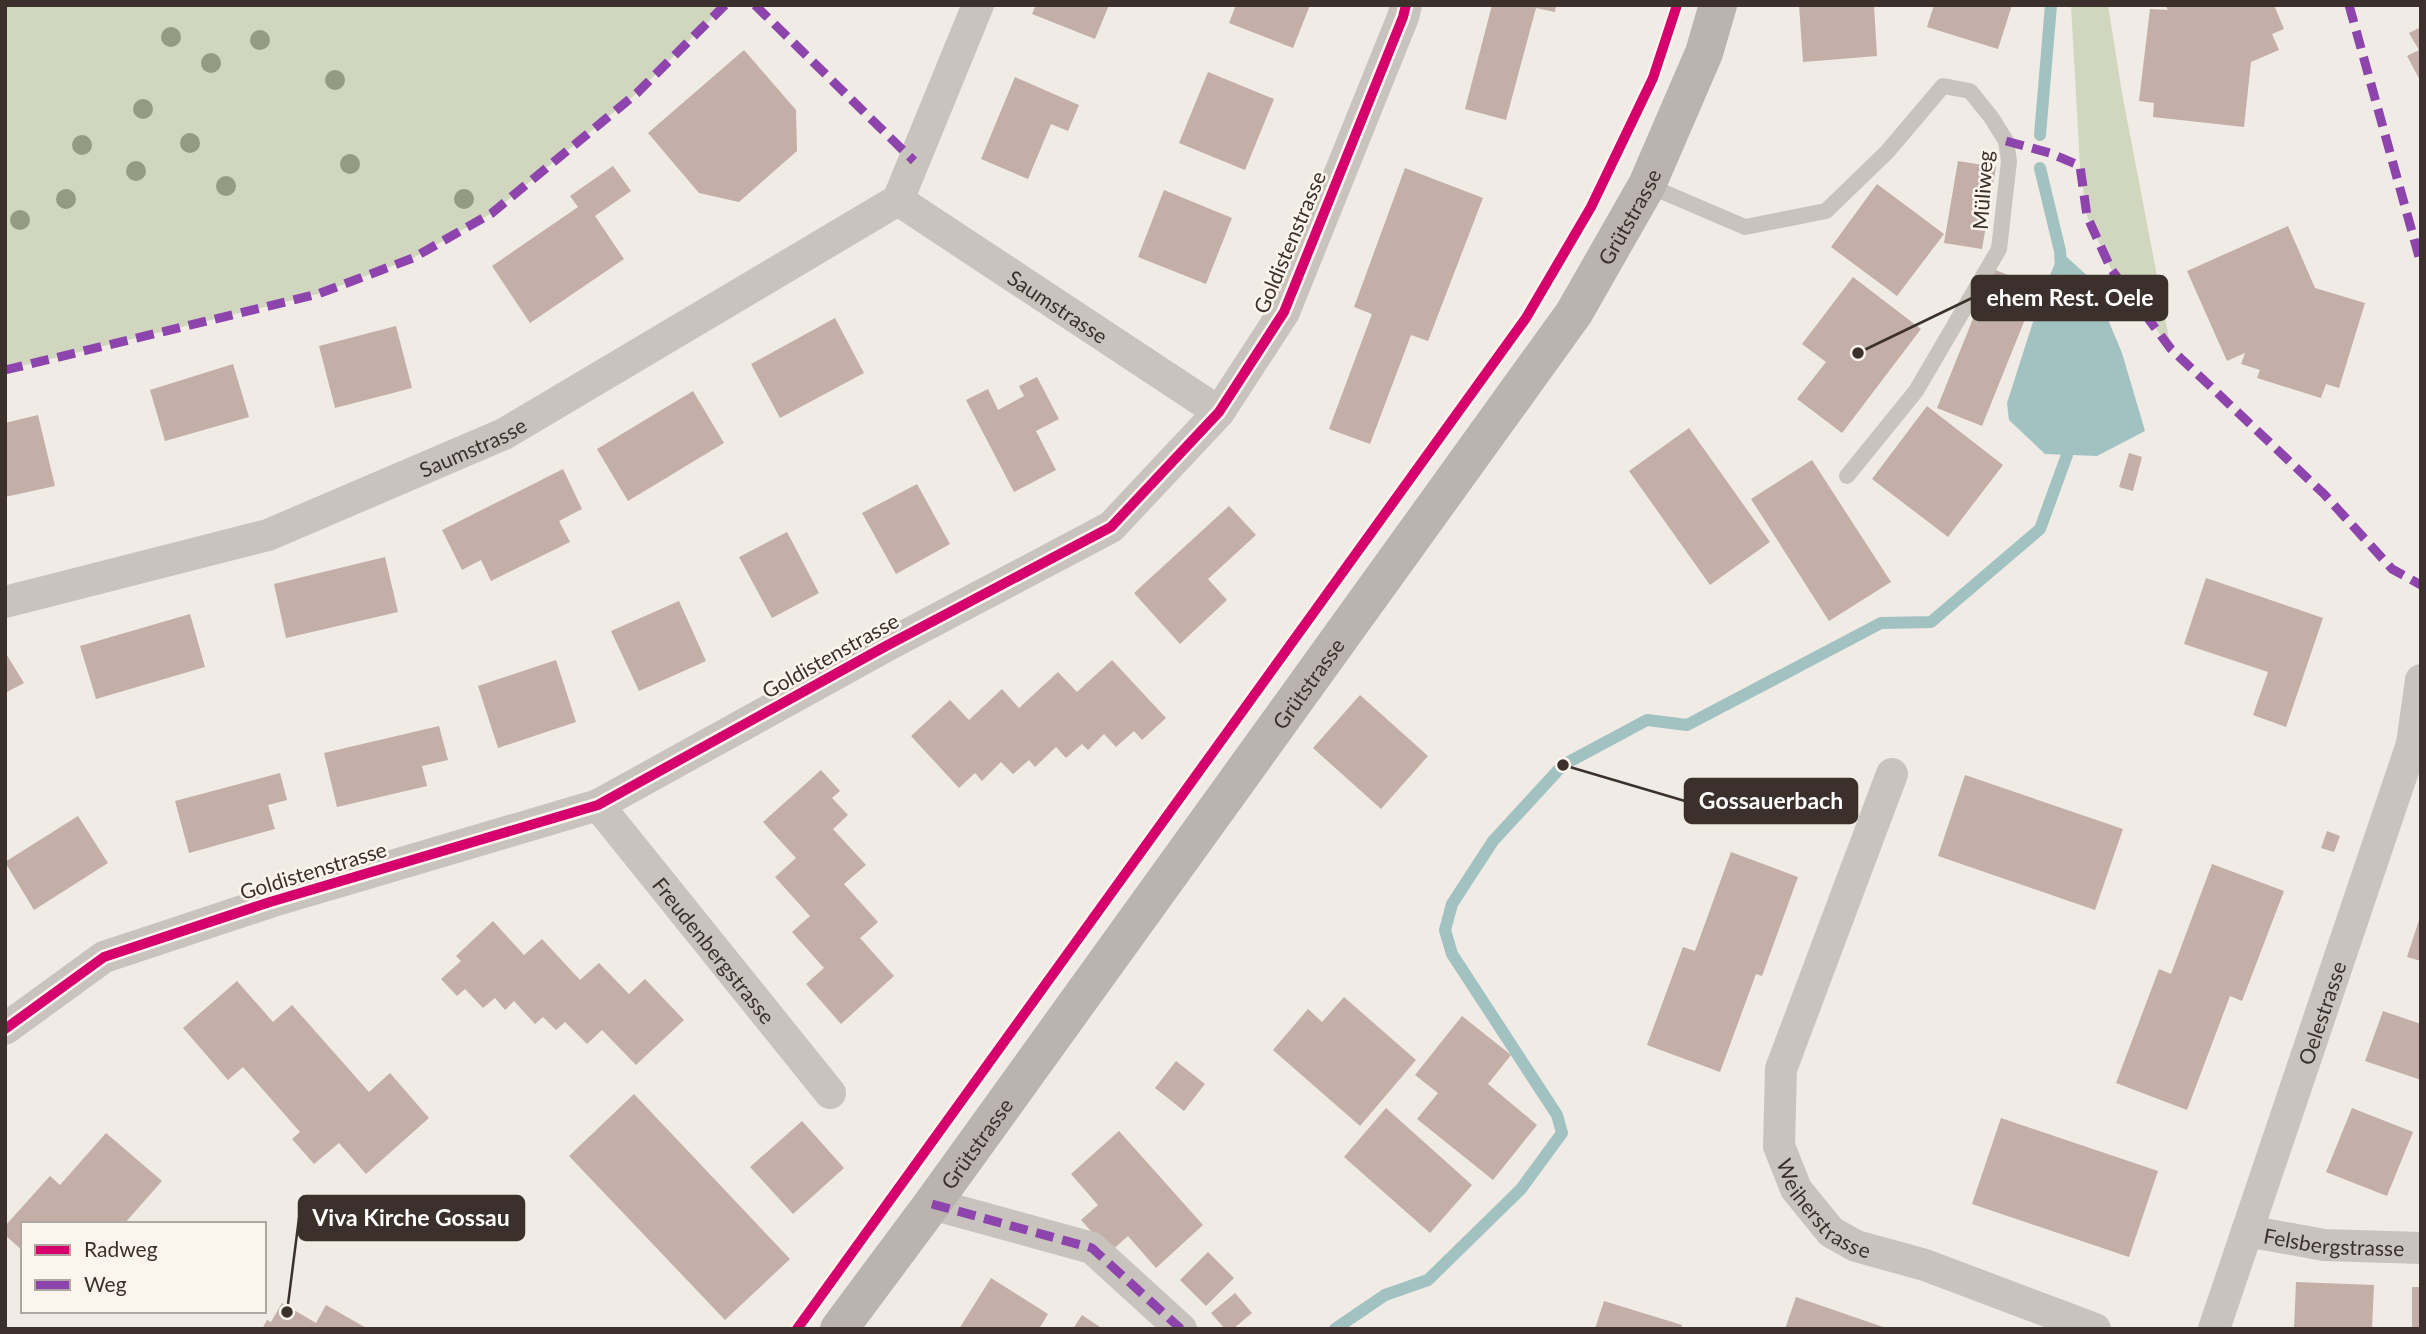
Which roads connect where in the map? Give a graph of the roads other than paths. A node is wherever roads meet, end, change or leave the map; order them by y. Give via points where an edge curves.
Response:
1 (978, 5) edge
2 (1406, 5) edge
3 (1718, 5) edge
4 (1647, 185) junction
5 (898, 200) junction
6 (1219, 412) junction
7 (1847, 476) dead end
8 (5, 602) edge
9 (2421, 680) edge
10 (2420, 694) edge
11 (1892, 774) dead end
12 (598, 805) junction
13 (5, 1029) edge
14 (830, 1093) dead end
15 (932, 1204) junction
16 (2248, 1231) junction
17 (2421, 1248) edge
18 (839, 1329) edge
19 (1181, 1329) edge
20 (2095, 1329) edge
21 (2214, 1329) edge

1 - 5 street
2 - 6 street, Goldistenstrasse via 1284,312
3 - 4 main road, Grütstrasse via 1704,53
4 - 7 lane, Müliweg via 1745,227 1826,211 1887,152 1943,86 1970,91 1991,117 2006,141 2009,161 1998,248 1916,391
4 - 15 main road, Grütstrasse via 1574,313
5 - 6 street, Saumstrasse
5 - 8 street, Saumstrasse via 504,434 268,535
6 - 12 street, Goldistenstrasse via 1111,527
9 - 10 street, Oelestrasse
10 - 16 street, Oelestrasse via 2412,744
11 - 20 street, Weiherstrasse via 1781,1069 1779,1146 1796,1189 1831,1232 1856,1246 1925,1265
12 - 13 street, Goldistenstrasse via 270,902 104,957
12 - 14 street, Freudenbergstrasse
15 - 18 main road, Grütstrasse
15 - 19 street via 1092,1248
16 - 17 street, Felsbergstrasse via 2324,1245
16 - 21 street, Oelestrasse

